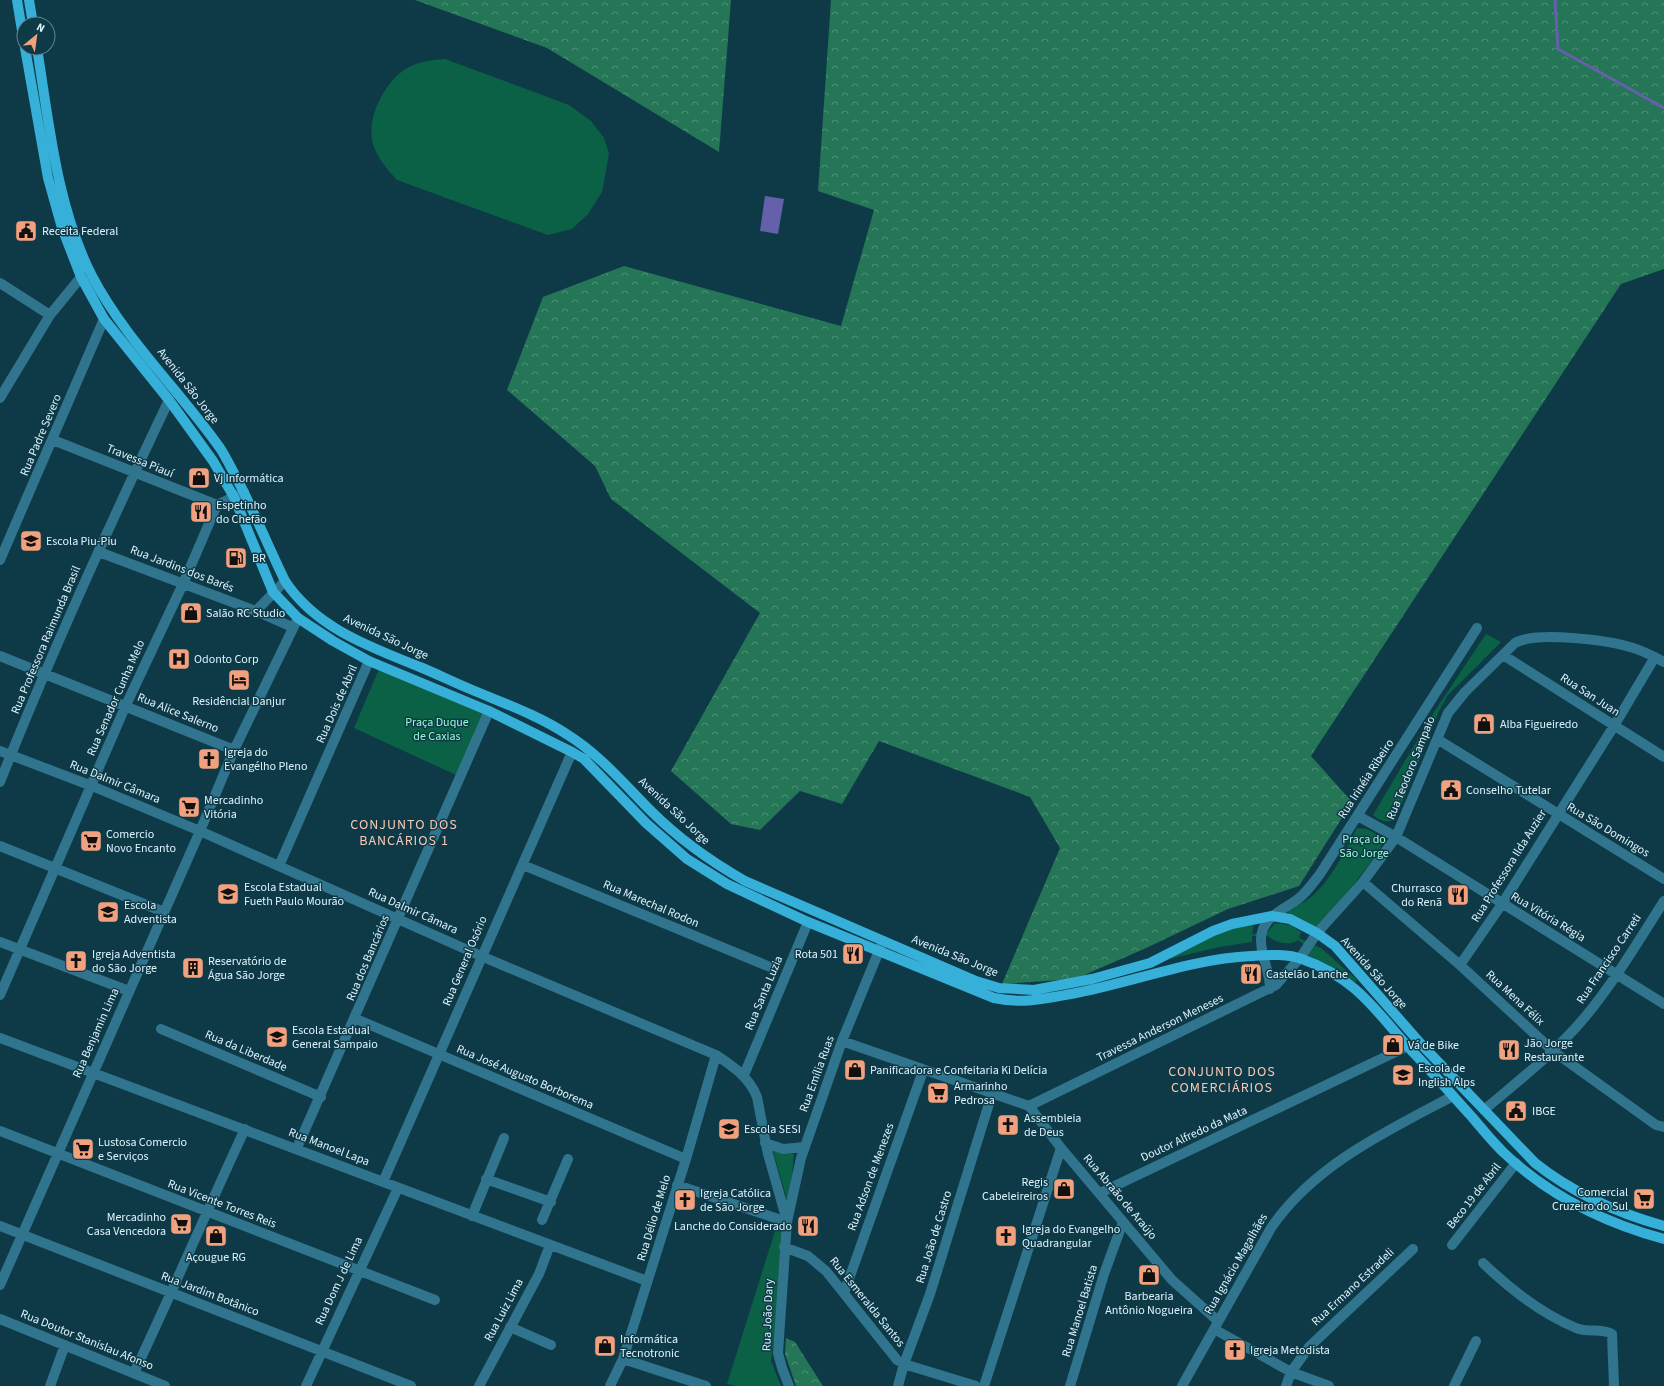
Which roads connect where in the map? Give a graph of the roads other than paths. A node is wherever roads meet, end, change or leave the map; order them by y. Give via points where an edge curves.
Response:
1 (17, 0) edge
2 (29, 0) edge
3 (20, 16) edge
4 (32, 16) edge
5 (26, 56) edge
6 (38, 56) edge
7 (82, 277) junction
8 (0, 283) edge
9 (50, 315) junction
10 (104, 320) junction
11 (0, 376) edge
12 (10, 382) junction
13 (0, 398) edge
14 (169, 400) junction
15 (53, 440) junction
16 (134, 473) junction
17 (244, 492) junction
18 (234, 497) junction
19 (217, 505) junction
20 (99, 552) junction
21 (0, 560) edge
22 (285, 581) junction
23 (183, 584) junction
24 (273, 592) junction
25 (256, 611) junction
26 (298, 618) junction
27 (292, 627) junction
28 (1477, 628) dead end
29 (1503, 655) junction
30 (0, 656) edge
31 (1659, 659) edge
32 (370, 661) junction
33 (45, 673) junction
34 (126, 706) junction
35 (489, 711) junction
36 (1614, 726) junction
37 (1437, 740) junction
38 (234, 750) junction
39 (0, 751) edge
40 (572, 752) junction
41 (11, 756) junction
42 (1664, 757) edge
43 (0, 782) edge
44 (92, 786) junction
45 (1557, 814) junction
46 (1358, 816) junction
47 (200, 831) junction
48 (1396, 837) junction
49 (0, 846) edge
50 (523, 864) junction
51 (279, 866) junction
52 (55, 870) junction
53 (1664, 879) edge
54 (1363, 882) junction
55 (1664, 901) edge
56 (1502, 904) junction
57 (164, 912) junction
58 (1272, 916) junction
59 (399, 919) junction
60 (808, 922) junction
61 (1317, 933) junction
62 (883, 940) junction
63 (0, 942) edge
64 (20, 950) junction
65 (879, 951) junction
66 (1264, 955) junction
67 (481, 956) junction
68 (1300, 958) junction
69 (1460, 965) junction
70 (770, 967) dead end
71 (1617, 974) junction
72 (1270, 989) junction
73 (129, 991) junction
74 (0, 994) edge
75 (1664, 1004) edge
76 (356, 1019) junction
77 (161, 1029) dead end
78 (0, 1038) edge
79 (842, 1041) junction
80 (1408, 1046) junction
81 (1553, 1051) junction
82 (439, 1055) junction
83 (716, 1056) junction
84 (923, 1071) junction
85 (92, 1074) junction
86 (744, 1075) junction
87 (992, 1094) junction
88 (1452, 1096) junction
89 (321, 1097) junction
90 (1029, 1106) junction
91 (1484, 1110) junction
92 (1660, 1126) edge
93 (245, 1129) junction
94 (0, 1131) edge
95 (504, 1138) dead end
96 (765, 1143) junction
97 (805, 1147) junction
98 (297, 1148) junction
99 (1061, 1148) junction
100 (58, 1153) junction
101 (568, 1159) dead end
102 (686, 1159) junction
103 (1516, 1163) junction
104 (486, 1178) junction
105 (383, 1182) junction
106 (677, 1185) junction
107 (398, 1188) junction
108 (1100, 1193) junction
109 (551, 1202) junction
110 (207, 1211) junction
111 (472, 1216) junction
112 (542, 1220) dead end
113 (787, 1221) junction
114 (1123, 1222) junction
115 (0, 1226) edge
116 (1664, 1226) edge
117 (22, 1235) junction
118 (1664, 1239) edge
119 (550, 1245) junction
120 (1452, 1245) dead end
121 (784, 1247) junction
122 (1413, 1249) dead end
123 (1483, 1263) dead end
124 (783, 1268) joint
125 (358, 1271) junction
126 (648, 1281) junction
127 (0, 1285) edge
128 (844, 1292) junction
129 (172, 1294) junction
130 (435, 1300) dead end
131 (0, 1319) edge
132 (1216, 1325) junction
133 (510, 1327) junction
134 (1476, 1340) dead end
135 (65, 1345) junction
136 (551, 1345) dead end
137 (321, 1350) junction
138 (623, 1359) junction
139 (904, 1364) junction
140 (1292, 1372) junction
141 (134, 1374) junction
142 (50, 1386) edge
143 (165, 1386) edge
144 (306, 1386) edge
145 (411, 1386) edge
146 (479, 1386) edge
147 (610, 1386) edge
148 (706, 1386) edge
149 (789, 1386) edge
150 (898, 1386) edge
151 (976, 1386) edge
152 (984, 1386) edge
153 (1070, 1386) edge
154 (1182, 1386) edge
155 (1286, 1386) edge
156 (1330, 1386) edge
157 (1454, 1386) edge
158 (1614, 1386) edge

1 - 3 main road
2 - 4 main road
5 - 7 main road, Avenida São Jorge via 48,178 62,228
6 - 17 main road, Avenida São Jorge via 56,165 69,216 92,276 116,316 221,450
7 - 9 street
7 - 10 main road, Avenida São Jorge
8 - 9 street
9 - 12 street
10 - 14 main road, Avenida São Jorge
10 - 15 street, Rua Padre Severo
11 - 12 street
12 - 13 street
14 - 16 street, Rua Professora Raimunda Brasil
14 - 18 main road, Avenida São Jorge via 213,461
15 - 16 street, Travessa Piauí
15 - 21 street, Rua Padre Severo
16 - 19 street, Travessa Piauí
16 - 20 street, Rua Professora Raimunda Brasil
17 - 18 street
17 - 22 main road, Avenida São Jorge
18 - 19 street
18 - 24 main road, Avenida São Jorge
19 - 23 street, Rua Senador Cunha Melo
20 - 23 street, Rua Jardins dos Barés
20 - 33 street, Rua Professora Raimunda Brasil
22 - 24 street
22 - 62 main road, Avenida São Jorge via 306,608 339,632 568,734 619,778 692,848 716,865 745,881
23 - 25 street, Rua Jardins dos Barés
23 - 34 street, Rua Senador Cunha Melo
24 - 25 street
24 - 26 main road, Avenida São Jorge
25 - 27 street, Rua Jardins dos Barés
26 - 27 street, Rua Benjamin Lima
26 - 32 main road, Avenida São Jorge
27 - 38 street, Rua Benjamin Lima
28 - 46 street, Rua Irinéia Ribeiro
29 - 31 street, Rua Teodoro Sampaio via 1519,641 1540,636 1618,644
29 - 36 street, Rua San Juan
29 - 37 street, Rua Teodoro Sampaio via 1465,692 1448,713
30 - 33 street, Rua Alice Salerno
31 - 36 street, Rua Professora Ilda Auzier
32 - 35 main road, Avenida São Jorge
32 - 51 street, Rua Dois de Abril
33 - 34 street, Rua Alice Salerno
33 - 41 street, Rua Professora Raimunda Brasil
34 - 38 street, Rua Alice Salerno
34 - 44 street, Rua Senador Cunha Melo
35 - 40 main road, Avenida São Jorge
35 - 59 street, Rua dos Bancários
36 - 42 street, Rua San Juan
36 - 45 street, Rua Professora Ilda Auzier
37 - 45 street, Rua São Domingos
37 - 48 street, Rua Teodoro Sampaio
38 - 47 street, Rua Benjamin Lima
39 - 41 street, Rua Dalmir Câmara
40 - 50 street, Rua General Osório
40 - 60 main road, Avenida São Jorge via 584,759 646,823 687,859 726,884
41 - 43 street, Rua Professora Raimunda Brasil
41 - 44 street, Rua Dalmir Câmara
44 - 47 street, Rua Dalmir Câmara
44 - 52 street, Rua Senador Cunha Melo
45 - 53 street, Rua São Domingos
45 - 56 street, Rua Professora Ilda Auzier
46 - 48 street, Rua Vitória Régia
46 - 58 street, Rua Irinéia Ribeiro via 1308,890
47 - 51 street, Rua Dalmir Câmara
47 - 57 street, Rua Benjamin Lima
48 - 54 street, Rua Teodoro Sampaio
48 - 56 street, Rua Vitória Régia
49 - 52 street
50 - 67 street, Rua General Osório
50 - 70 street, Rua Marechal Rodon
51 - 59 street, Rua Dalmir Câmara
52 - 57 street
52 - 64 street, Rua Senador Cunha Melo
54 - 61 street, Rua Teodoro Sampaio
54 - 69 street, Rua Mena Félix
55 - 71 street, Rua Francisco Carreti
56 - 69 street, Rua Professora Ilda Auzier
56 - 71 street, Rua Vitória Régia
57 - 73 street, Rua Benjamin Lima
58 - 61 main road, Avenida São Jorge via 1290,919
58 - 62 main road, Avenida São Jorge via 1232,924 1213,931 1150,963 1092,979 1034,990 999,988 976,981
58 - 66 street, Rua Irinéia Ribeiro via 1261,935
59 - 67 street, Rua Dalmir Câmara
59 - 76 street, Rua dos Bancários
60 - 65 main road, Avenida São Jorge
60 - 86 street, Rua Santa Luzia
61 - 68 street, Rua Teodoro Sampaio
61 - 91 main road, Avenida São Jorge via 1335,946 1420,1044
62 - 65 street, Rua Emília Ruas
63 - 64 street
64 - 73 street
64 - 74 street, Rua Senador Cunha Melo
65 - 66 main road, Avenida São Jorge via 994,998 1011,1002 1027,1002 1095,989 1225,957
65 - 79 street, Rua Emília Ruas
66 - 68 main road, Avenida São Jorge
66 - 72 street
67 - 82 street, Rua General Osório
67 - 83 street, Rua Dalmir Câmara
68 - 72 street, Rua Teodoro Sampaio
68 - 80 main road, Avenida São Jorge via 1352,985 1372,1003
69 - 81 street, Rua Mena Félix
71 - 75 street, Rua Vitória Régia
71 - 81 street, Rua Francisco Carreti via 1585,1018
72 - 90 street, Travessa Anderson Meneses
73 - 85 street, Rua Benjamin Lima
76 - 82 street, Rua José Augusto Borborema
76 - 89 street, Rua dos Bancários
77 - 89 street, Rua da Liberdade
78 - 85 street, Rua Manoel Lapa
79 - 84 street
79 - 97 street, Rua Emília Ruas
80 - 88 main road, Avenida São Jorge
80 - 108 street, Doutor Alfredo da Mata
81 - 91 street, Rua Francisco Carreti
81 - 92 street, Rua Mena Félix
82 - 102 street, Rua José Augusto Borborema
82 - 105 street, Rua General Osório
83 - 86 street, Rua Dalmir Câmara
83 - 102 street, Rua Délio de Melo
84 - 87 street
84 - 128 street, Rua Adson de Menezes
85 - 93 street, Rua Manoel Lapa
85 - 100 street, Rua Benjamin Lima
86 - 96 street, Rua Dalmir Câmara via 757,1097
87 - 90 street
87 - 139 street, Rua João de Castro via 930,1294
88 - 103 main road, Avenida São Jorge
88 - 132 street, Rua Ignácio Magalhães via 1350,1153 1281,1212
89 - 98 street, Rua dos Bancários
90 - 99 street, Rua Abraão de Araújo
91 - 116 main road, Avenida São Jorge via 1522,1152 1553,1178 1641,1220
93 - 98 street, Rua Manoel Lapa
93 - 110 street
94 - 100 street, Rua Vicente Torres Reis
95 - 104 street
96 - 97 street via 783,1149
96 - 113 street, Rua Dalmir Câmara
97 - 113 street, Rua Emília Ruas
98 - 105 street, Rua Manoel Lapa
99 - 108 street, Rua Abraão de Araújo
99 - 152 street
100 - 110 street, Rua Vicente Torres Reis
100 - 117 street, Rua Benjamin Lima
101 - 109 street
102 - 106 street, Rua Délio de Melo
103 - 118 main road, Avenida São Jorge via 1588,1211 1628,1228
103 - 120 street, Beco 19 de Abril
104 - 109 street
104 - 111 street
105 - 107 street, Rua Manoel Lapa
106 - 113 street
106 - 126 street, Rua Délio de Melo
107 - 111 street, Rua Manoel Lapa
107 - 125 street, Rua Dom J de Lima
108 - 114 street, Rua Abraão de Araújo
109 - 112 street
110 - 125 street, Rua Vicente Torres Reis
110 - 129 street
111 - 119 street, Rua Manoel Lapa
113 - 121 street, Rua Emília Ruas
114 - 132 street, Rua Abraão de Araújo via 1172,1280
114 - 153 street, Rua Manoel Batista via 1104,1274
115 - 117 street, Rua Jardim Botânico
117 - 127 street, Rua Benjamin Lima
117 - 129 street, Rua Jardim Botânico
119 - 126 street, Rua Manoel Lapa
119 - 133 street, Rua Luiz Lima via 539,1274
121 - 124 street, Rua Emília Ruas
121 - 128 street, Rua Esmeralda Santos via 814,1259
122 - 140 street, Rua Ermano Estradeli via 1309,1347
123 - 158 street via 1535,1305 1570,1325 1583,1330 1612,1334
124 - 149 street, Rua João Dary via 778,1353
125 - 130 street, Rua Vicente Torres Reis
125 - 137 street, Rua Dom J de Lima
126 - 138 street, Rua Délio de Melo
128 - 139 street, Rua Esmeralda Santos via 892,1355
129 - 137 street, Rua Jardim Botânico
129 - 141 street
131 - 135 street, Rua Doutor Stanislau Afonso
132 - 140 street, Rua Abraão de Araújo
132 - 154 street, Rua Ignácio Magalhães
133 - 136 street
133 - 146 street, Rua Luiz Lima
134 - 157 street
135 - 141 street, Rua Doutor Stanislau Afonso
135 - 142 street
137 - 144 street, Rua Dom J de Lima
137 - 145 street, Rua Jardim Botânico
138 - 147 street, Rua Délio de Melo
138 - 148 street
139 - 150 street, Rua João de Castro
139 - 151 street, Rua Esmeralda Santos
140 - 155 street, Rua Ermano Estradeli
140 - 156 street, Rua Abraão de Araújo
141 - 143 street, Rua Doutor Stanislau Afonso

